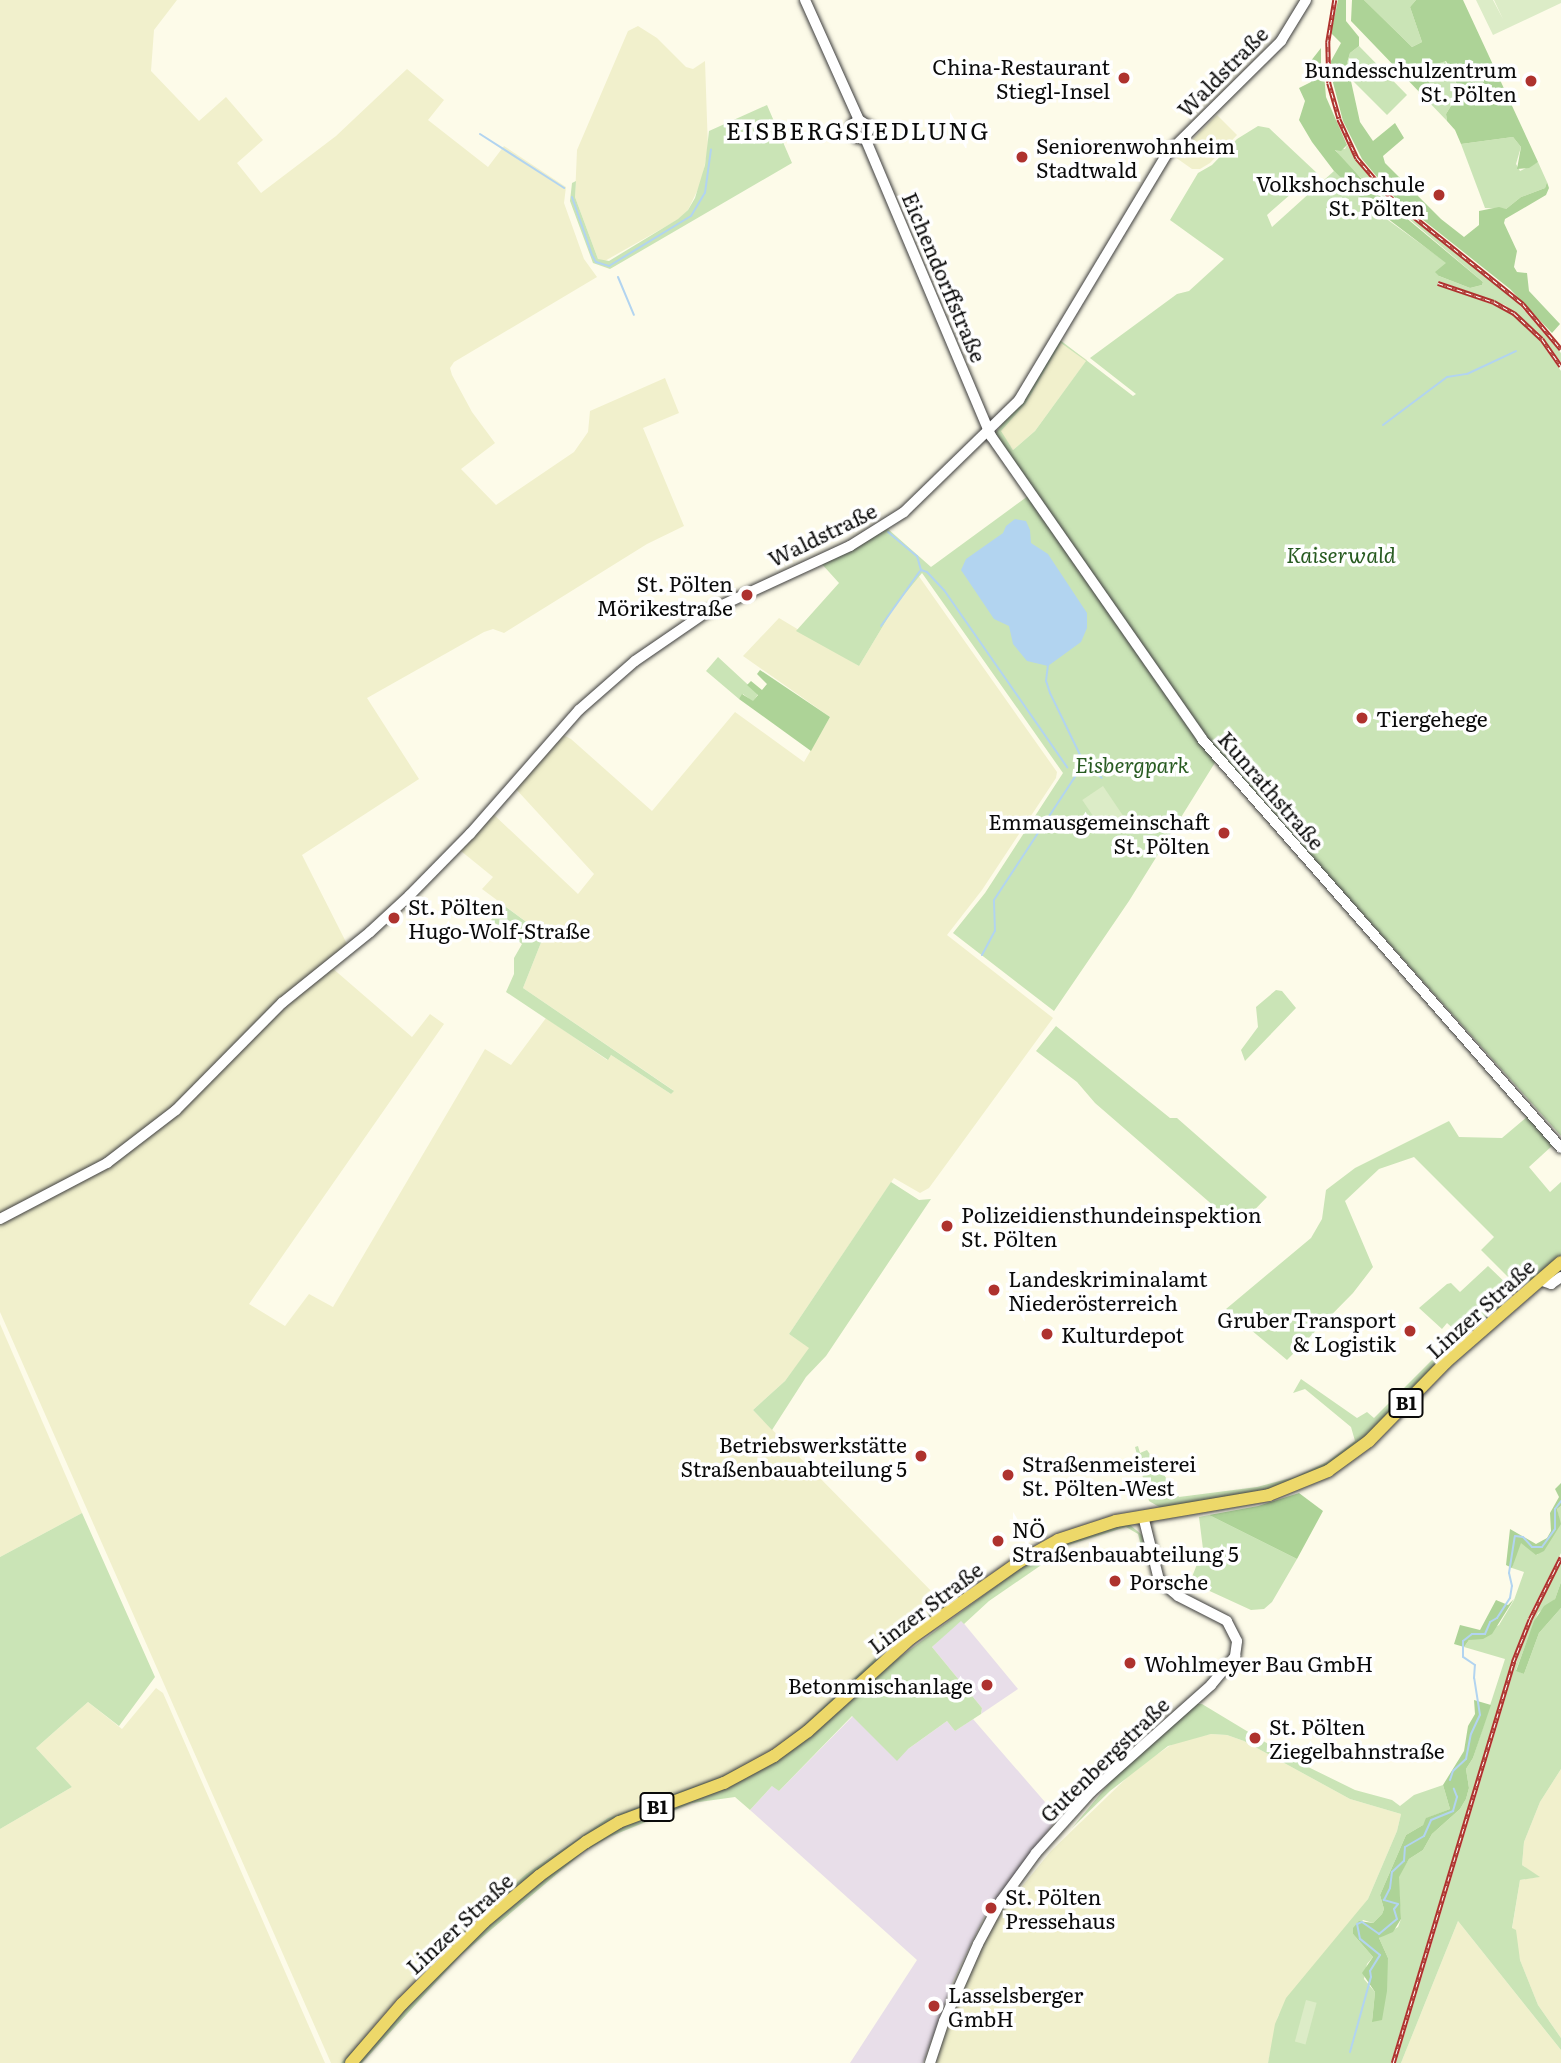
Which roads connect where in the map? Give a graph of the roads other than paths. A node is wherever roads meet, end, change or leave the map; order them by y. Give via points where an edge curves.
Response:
1 (804, 0) edge
2 (1306, 0) edge
3 (989, 431) junction
4 (1561, 1148) edge
5 (0, 1219) edge
6 (1561, 1262) edge
7 (1561, 1277) edge
8 (1540, 1280) junction
9 (1143, 1516) junction
10 (351, 2063) edge
11 (930, 2063) edge

1 - 3 street, Eichendorffstraße via 859,120 852,133 865,138
2 - 3 street, Waldstraße via 1281,41 1167,154 1026,389
3 - 4 street, Kunrathstraße via 1202,739
3 - 5 street, Waldstraße via 889,524 722,604 625,669 562,727 419,887 282,1003 193,1094 140,1140 93,1171
6 - 8 main road, Linzer Straße / B1
7 - 8 street via 1551,1284
8 - 9 main road, Linzer Straße / B1 via 1446,1363 1369,1441 1328,1471 1269,1495
9 - 10 main road, Linzer Straße / B1 via 1080,1531 1033,1553 911,1638 774,1756 724,1783 619,1822 575,1849 484,1922
9 - 11 street, Gutenbergstraße via 1159,1580 1178,1596 1227,1621 1237,1641 1234,1656 1211,1685 1091,1792 1036,1853 1001,1901 978,1944

